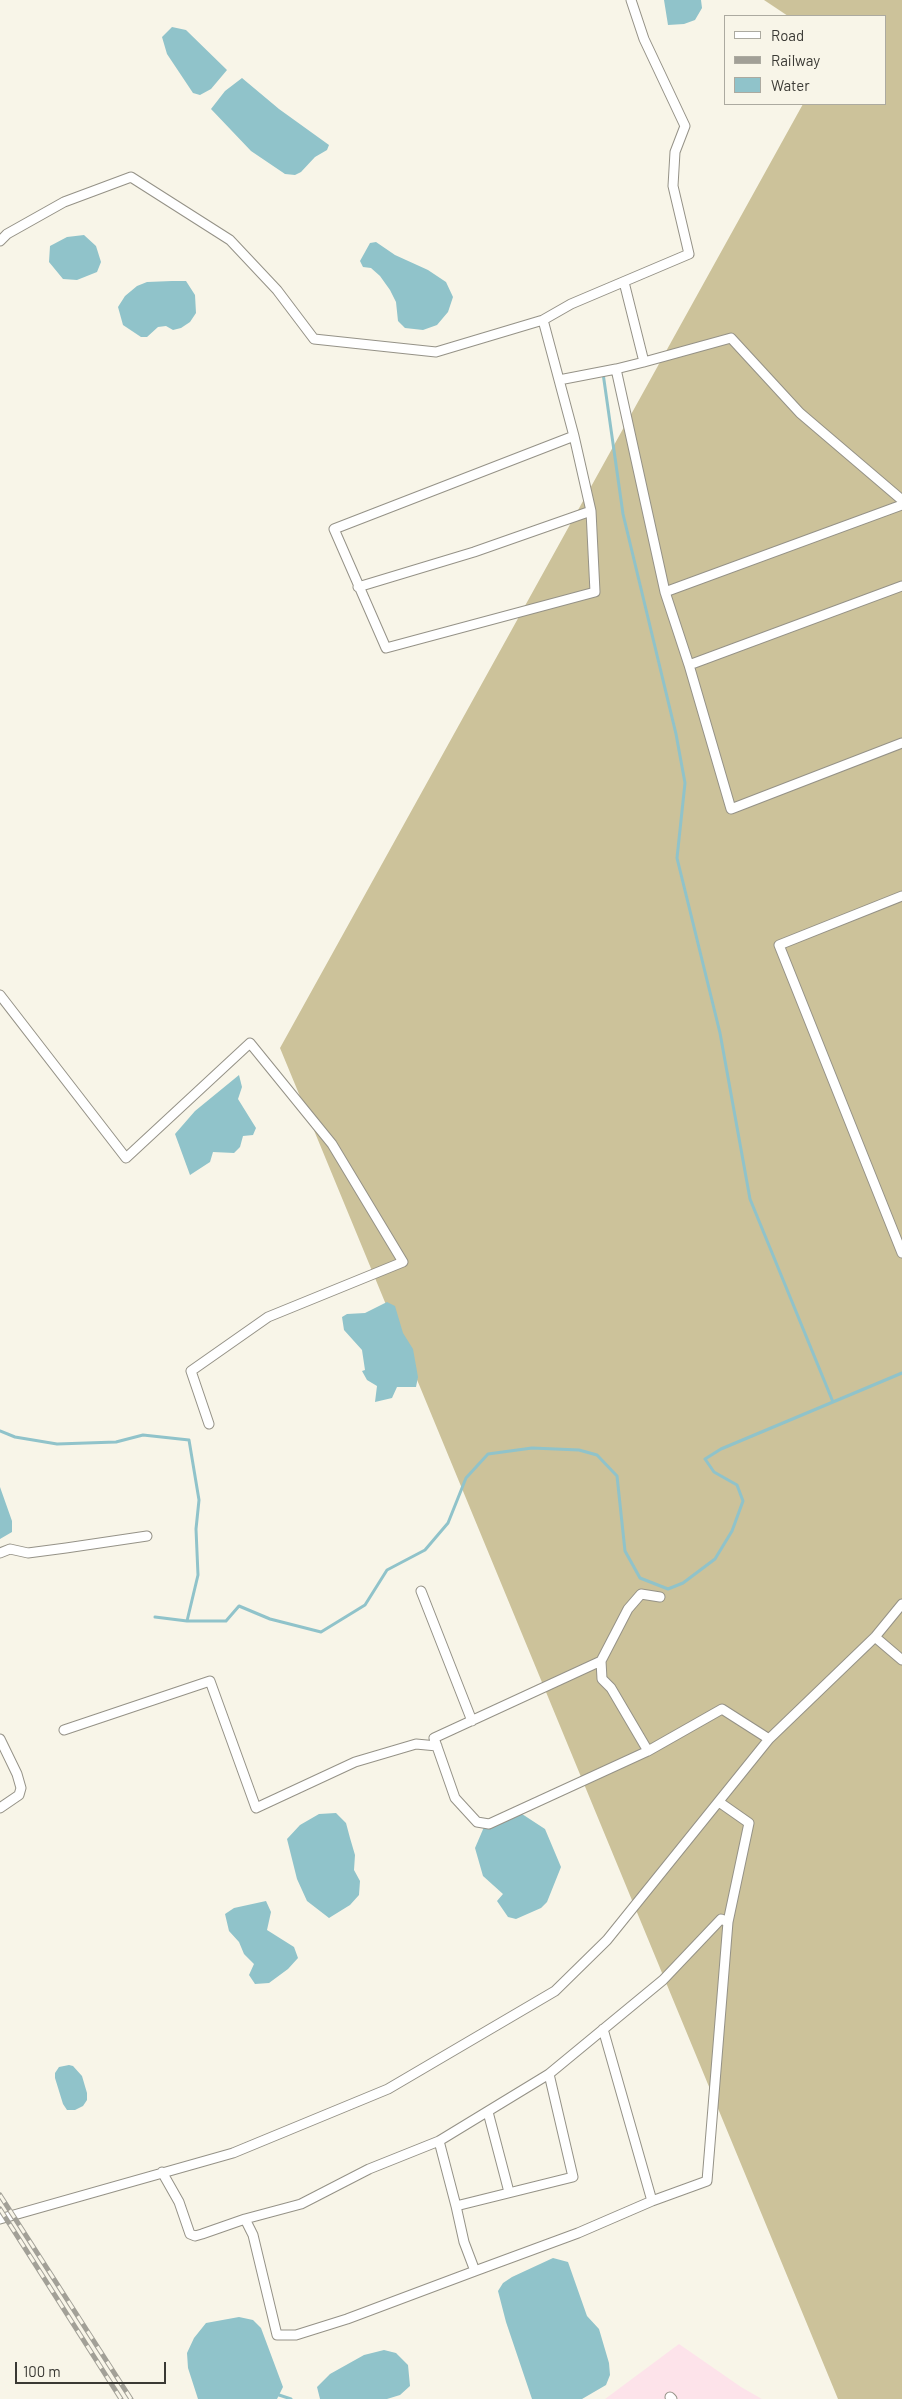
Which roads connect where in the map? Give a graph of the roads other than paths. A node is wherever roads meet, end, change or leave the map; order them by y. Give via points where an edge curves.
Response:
1 (631, 0) edge
2 (0, 241) edge
3 (624, 282) junction
4 (543, 320) junction
5 (644, 362) junction
6 (616, 369) junction
7 (559, 380) junction
8 (574, 436) junction
9 (902, 500) edge
10 (902, 505) edge
11 (591, 511) junction
12 (902, 586) edge
13 (358, 587) junction
14 (665, 592) junction
15 (689, 665) junction
16 (902, 744) edge
17 (902, 896) edge
18 (0, 995) edge
19 (902, 1253) edge
20 (208, 1424) dead end
21 (147, 1536) dead end
22 (0, 1553) edge
23 (421, 1591) dead end
24 (660, 1597) dead end
25 (902, 1604) edge
26 (875, 1637) junction
27 (902, 1660) edge
28 (601, 1661) junction
29 (472, 1721) junction
30 (64, 1730) dead end
31 (0, 1738) edge
32 (769, 1739) junction
33 (437, 1746) junction
34 (648, 1751) junction
35 (718, 1802) junction
36 (0, 1808) edge
37 (728, 1922) junction
38 (603, 2029) junction
39 (549, 2074) junction
40 (488, 2112) junction
41 (440, 2141) junction
42 (162, 2172) junction
43 (509, 2192) junction
44 (652, 2201) junction
45 (456, 2206) junction
46 (0, 2219) edge
47 (245, 2219) junction
48 (475, 2270) junction

1 - 3 street via 644,39 685,126 675,152 673,186 689,254
2 - 4 street via 64,202 131,178 230,240 277,290 314,339 436,352
3 - 4 street via 571,304
3 - 5 street
4 - 7 street
5 - 6 street
5 - 9 street via 731,338 800,413
6 - 7 street
6 - 14 street
7 - 8 street
8 - 11 street
8 - 13 street via 334,529
10 - 14 street
11 - 13 street via 474,552
11 - 13 street via 595,592 386,648
12 - 15 street
14 - 15 street
15 - 16 street via 731,809
17 - 19 street via 779,945
18 - 20 street via 126,1158 250,1043 332,1144 403,1262 268,1317 192,1371
21 - 22 street via 28,1553 10,1549
23 - 29 street
24 - 28 street via 641,1594 628,1609
25 - 26 street
26 - 27 street
26 - 32 street
28 - 29 street
28 - 34 street via 602,1679 611,1688
29 - 33 street via 434,1738
30 - 33 street via 210,1681 256,1808 355,1762 416,1744
31 - 36 street via 21,1788 19,1795
32 - 34 street via 722,1709
32 - 35 street
33 - 34 street via 454,1798 477,1822 489,1824
35 - 37 street via 749,1823
35 - 42 street via 607,1940 555,1991 388,2088 232,2153
37 - 38 street via 721,1919 663,1980
37 - 44 street via 707,2181
38 - 39 street
38 - 44 street
39 - 40 street
39 - 43 street via 573,2177
40 - 41 street
40 - 43 street
41 - 45 street
41 - 47 street via 369,2169 301,2204
42 - 46 street
42 - 47 street via 179,2202 190,2234 202,2234
43 - 45 street
44 - 48 street via 578,2233
45 - 48 street via 464,2242
47 - 48 street via 253,2235 277,2335 296,2335 326,2326

